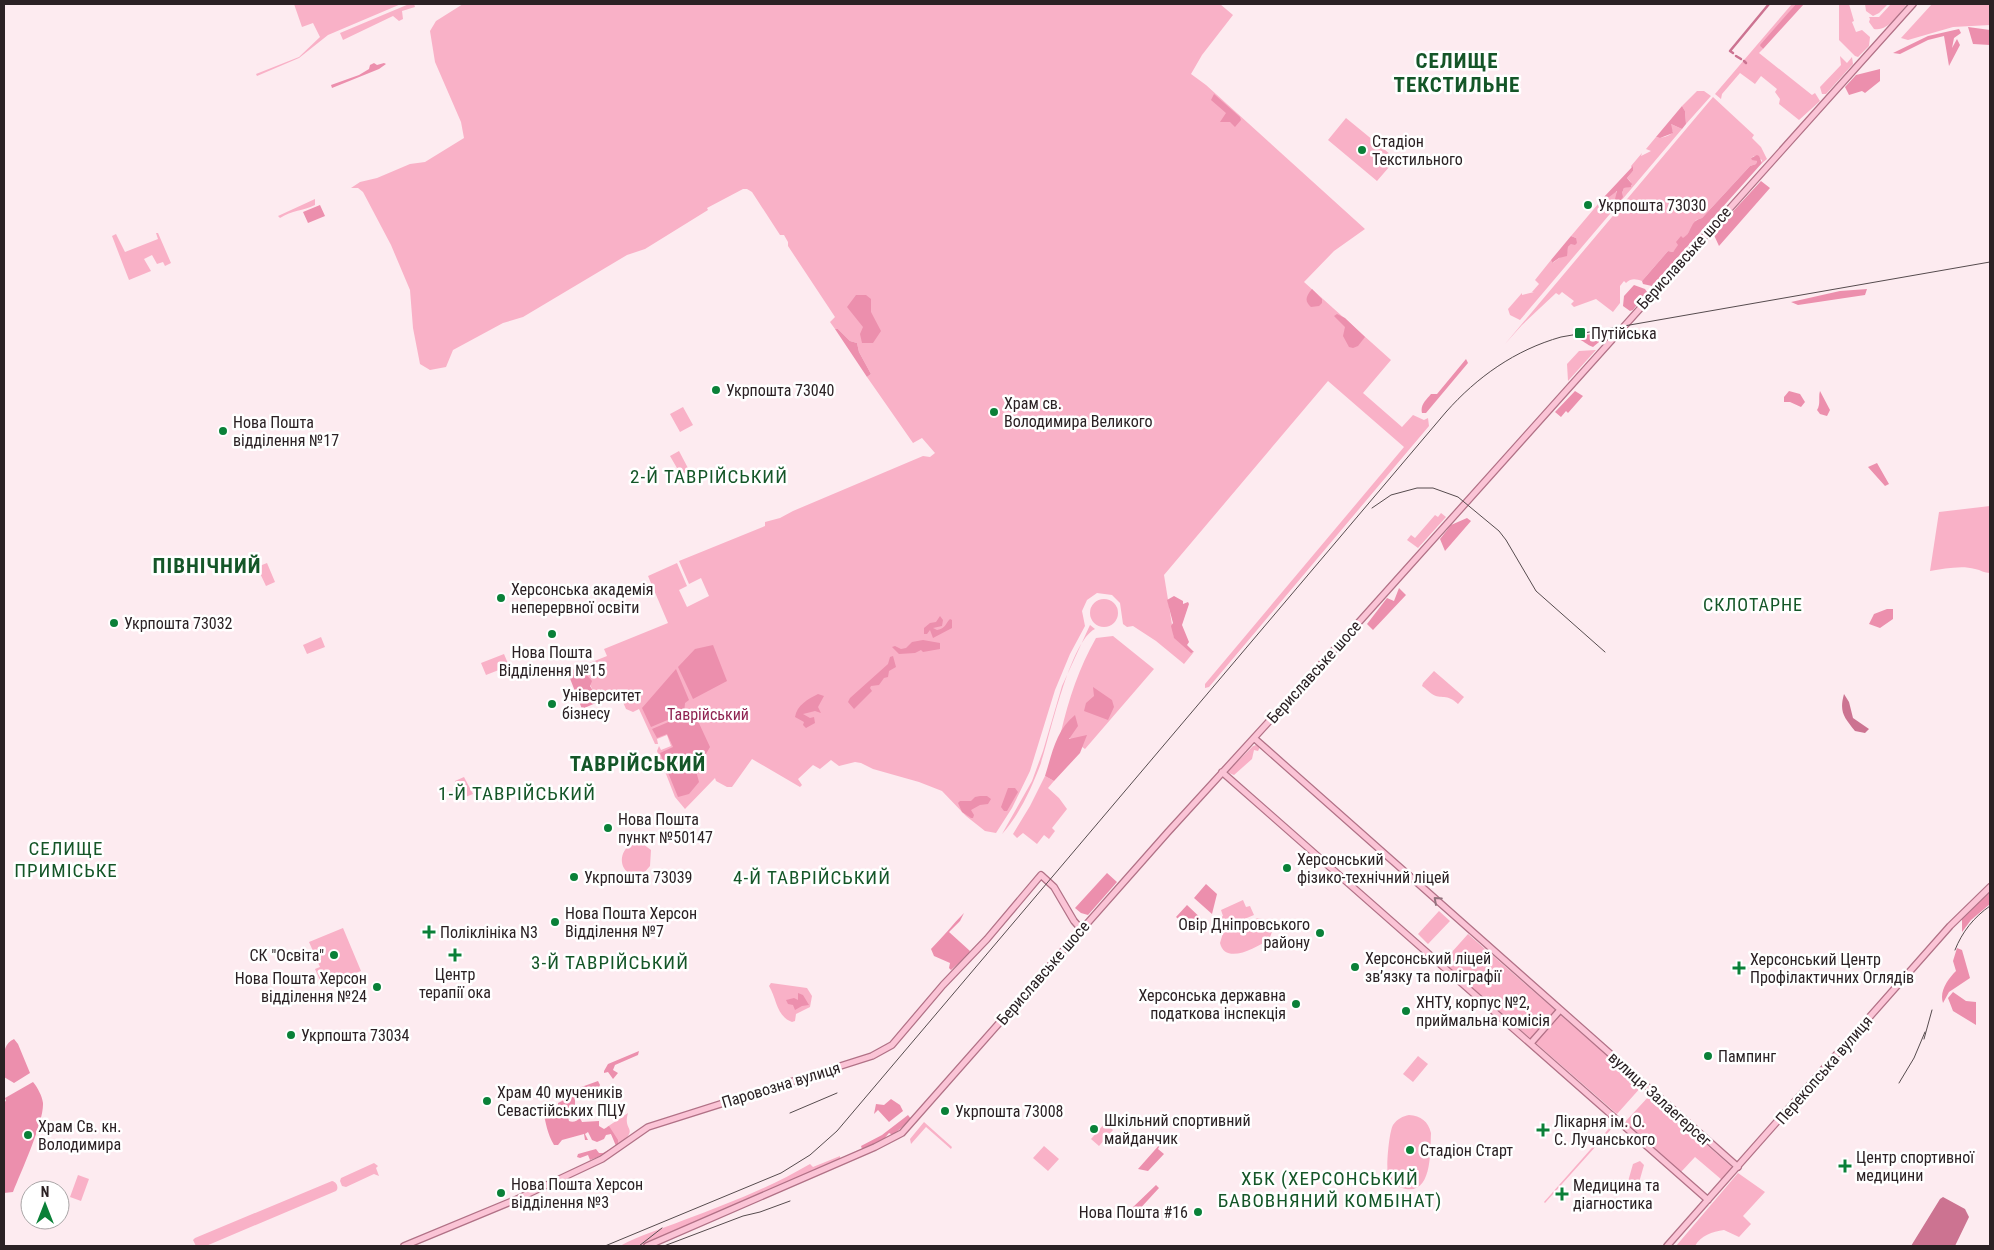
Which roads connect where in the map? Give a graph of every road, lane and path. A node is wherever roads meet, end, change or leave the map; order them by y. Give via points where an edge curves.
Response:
1 (1914, 4) edge
2 (1254, 738) junction
3 (1222, 772) junction
4 (1990, 887) edge
5 (1081, 929) junction
6 (1560, 1010) junction
7 (1531, 1042) junction
8 (1738, 1167) junction
9 (1708, 1200) junction
10 (404, 1246) edge
11 (647, 1246) edge
12 (1667, 1246) edge

1 - 2 main road, Бериславське шосе
2 - 3 main road, Бериславське шосе
6 -> 2 main road, вулиця Залаегерсег
3 - 5 main road, Бериславське шосе
3 - 7 main road
4 - 8 main road, Перекопська вулиця via 1950,926
5 - 10 main road, Паровозна вулиця via 1054,887 1041,875 885,1051 648,1127 596,1162
5 - 11 main road, Бериславське шосе via 898,1136
6 - 7 main road
6 - 8 main road, вулиця Залаегерсег
7 - 9 main road
8 - 9 main road, Перекопська вулиця
9 - 12 main road, Перекопська вулиця

